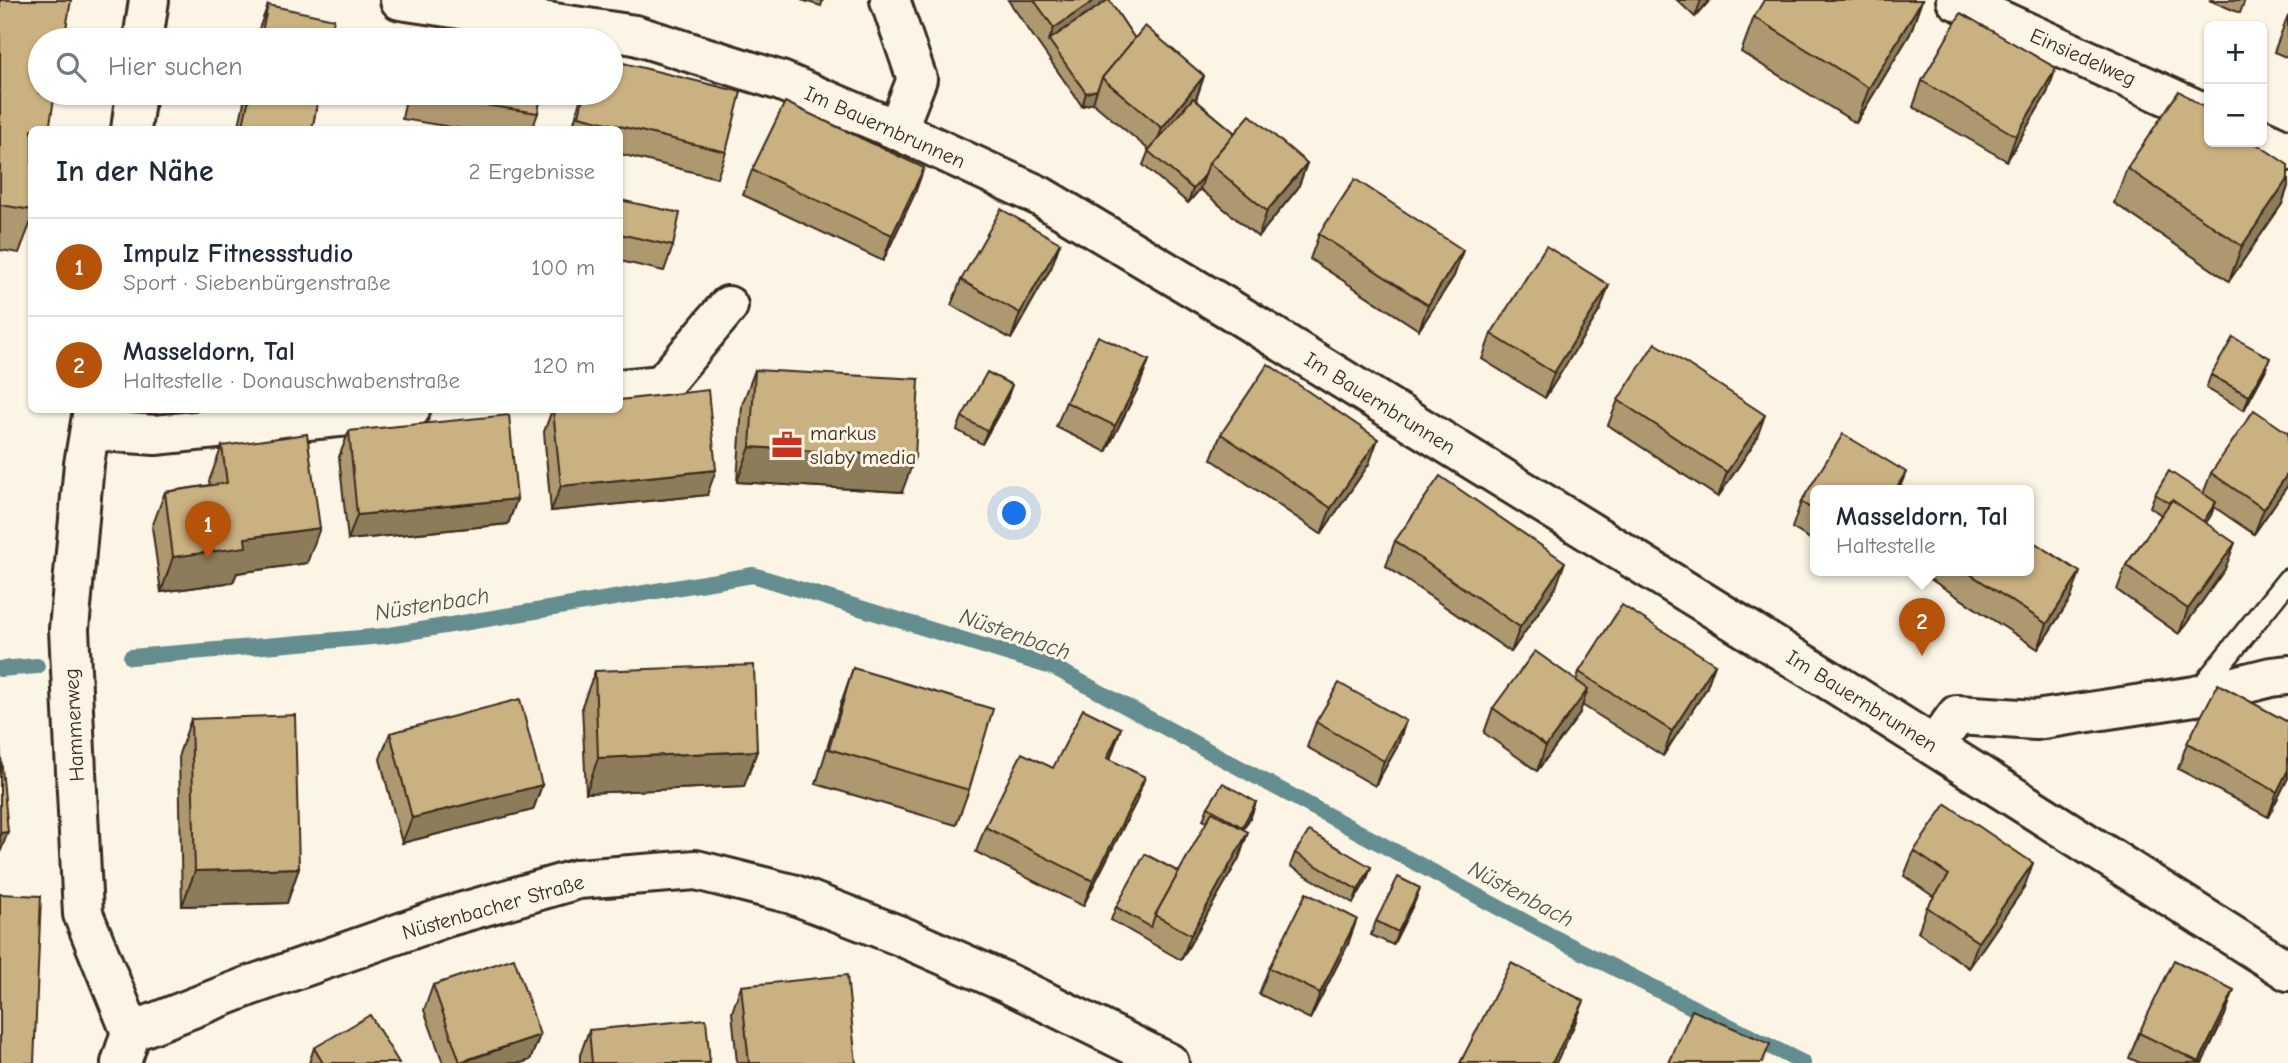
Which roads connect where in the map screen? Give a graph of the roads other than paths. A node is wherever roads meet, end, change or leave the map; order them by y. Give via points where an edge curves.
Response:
1 (149, 0) edge
2 (400, 0) edge
3 (890, 0) edge
4 (1956, 0) edge
5 (145, 28) edge
6 (594, 28) edge
7 (623, 32) edge
8 (134, 105) edge
9 (2204, 113) edge
10 (132, 126) edge
11 (897, 130) junction
12 (2267, 141) edge
13 (2288, 151) edge
14 (728, 306) dead end
15 (623, 389) edge
16 (380, 413) edge
17 (91, 420) edge
18 (2288, 580) edge
19 (2288, 675) edge
20 (2194, 696) junction
21 (1934, 746) junction
22 (2288, 971) edge
23 (126, 1047) edge
24 (1169, 1063) edge

1 - 5 street
2 - 6 street, Im Bauernbrunnen
3 - 11 street via 917,79
4 - 9 street, Einsiedelweg
7 - 11 street, Im Bauernbrunnen via 781,82
8 - 10 street
11 - 21 street, Im Bauernbrunnen via 1040,196
12 - 13 street
14 - 15 street via 662,385
16 - 17 street via 155,435
17 - 23 street, Hammerweg via 69,629 83,914
18 - 20 lane
19 - 20 street
20 - 21 street via 2036,720 1957,715
21 - 22 street, Im Bauernbrunnen
23 - 24 street, Nüstenbacher Straße via 249,986 446,917 578,880 696,870 792,894 903,937

